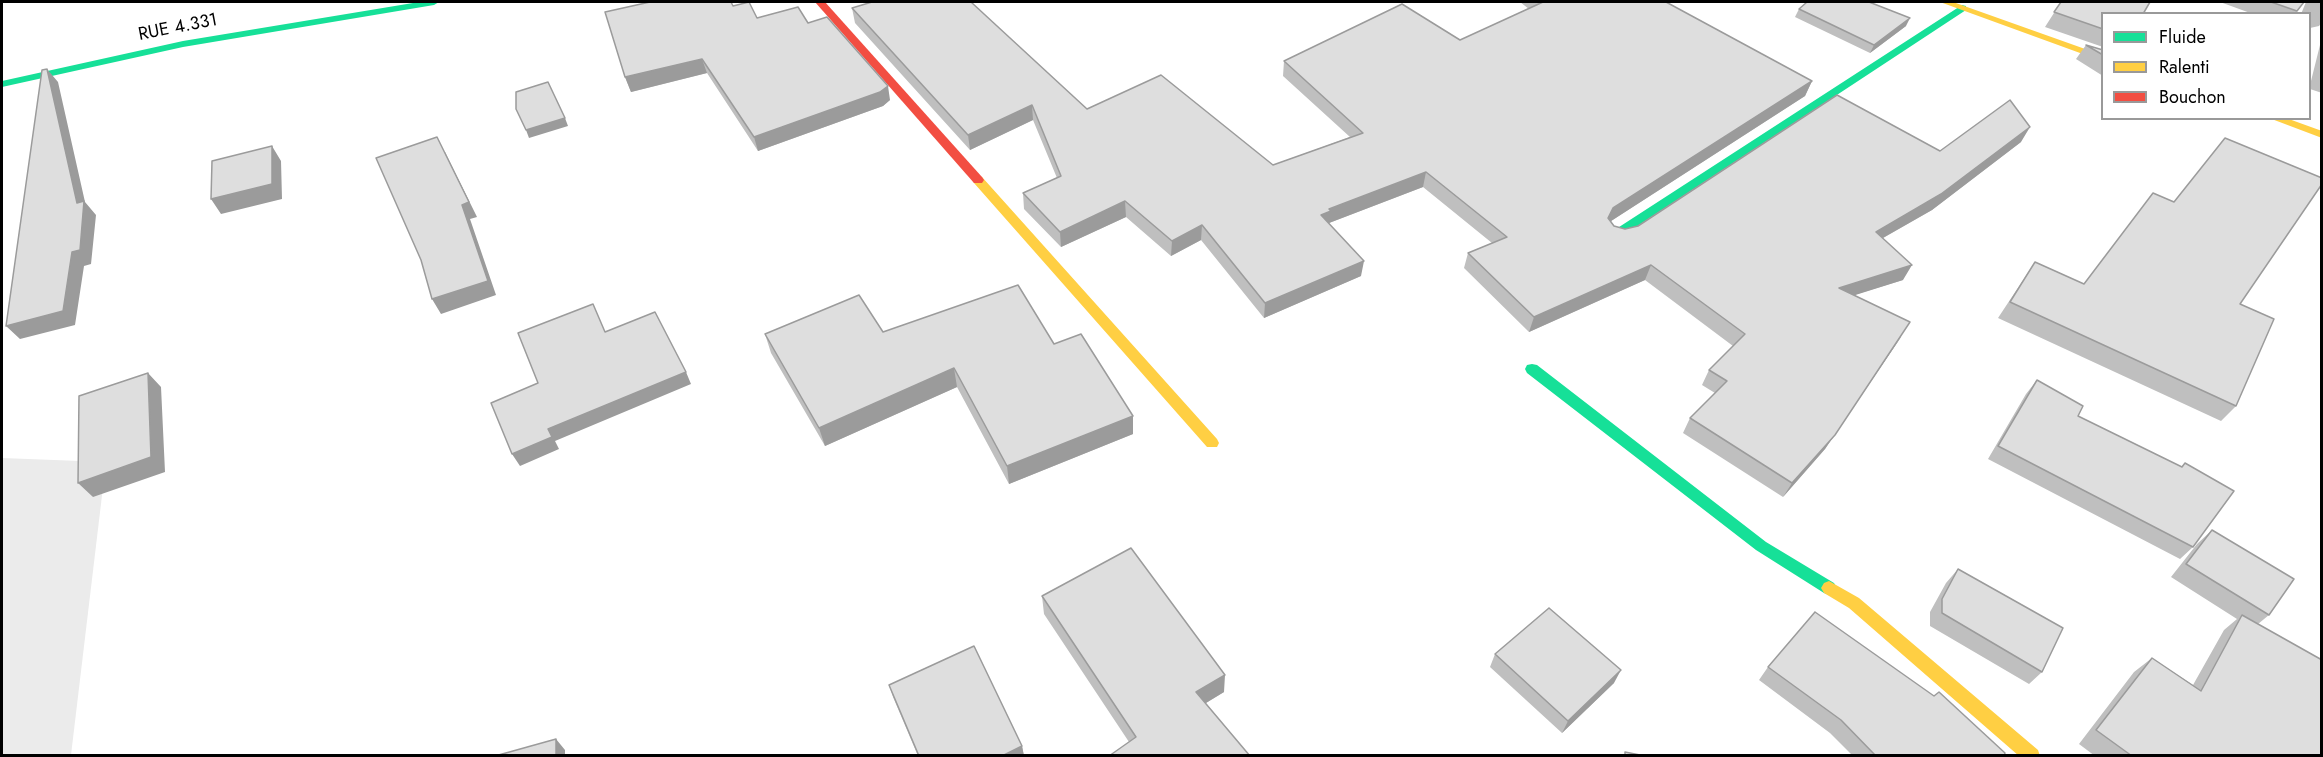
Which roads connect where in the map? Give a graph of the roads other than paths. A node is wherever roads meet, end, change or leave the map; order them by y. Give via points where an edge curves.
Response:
1 (434, 2) edge
2 (820, 2) edge
3 (1945, 2) edge
4 (2318, 2) edge
5 (369, 7) edge
6 (1962, 8) junction
7 (2311, 19) edge
8 (2101, 57) edge
9 (2, 84) edge
10 (2280, 120) edge
11 (2322, 135) edge
12 (1620, 232) edge
13 (1532, 369) dead end
14 (1212, 443) dead end
15 (2032, 756) edge

1 - 5 street, RUE 4.331
2 - 14 street
3 - 6 street
4 - 7 street
5 - 9 street, RUE 4.331
6 - 8 street
6 - 12 street
10 - 11 street
13 - 15 street via 1761,546 1854,603

